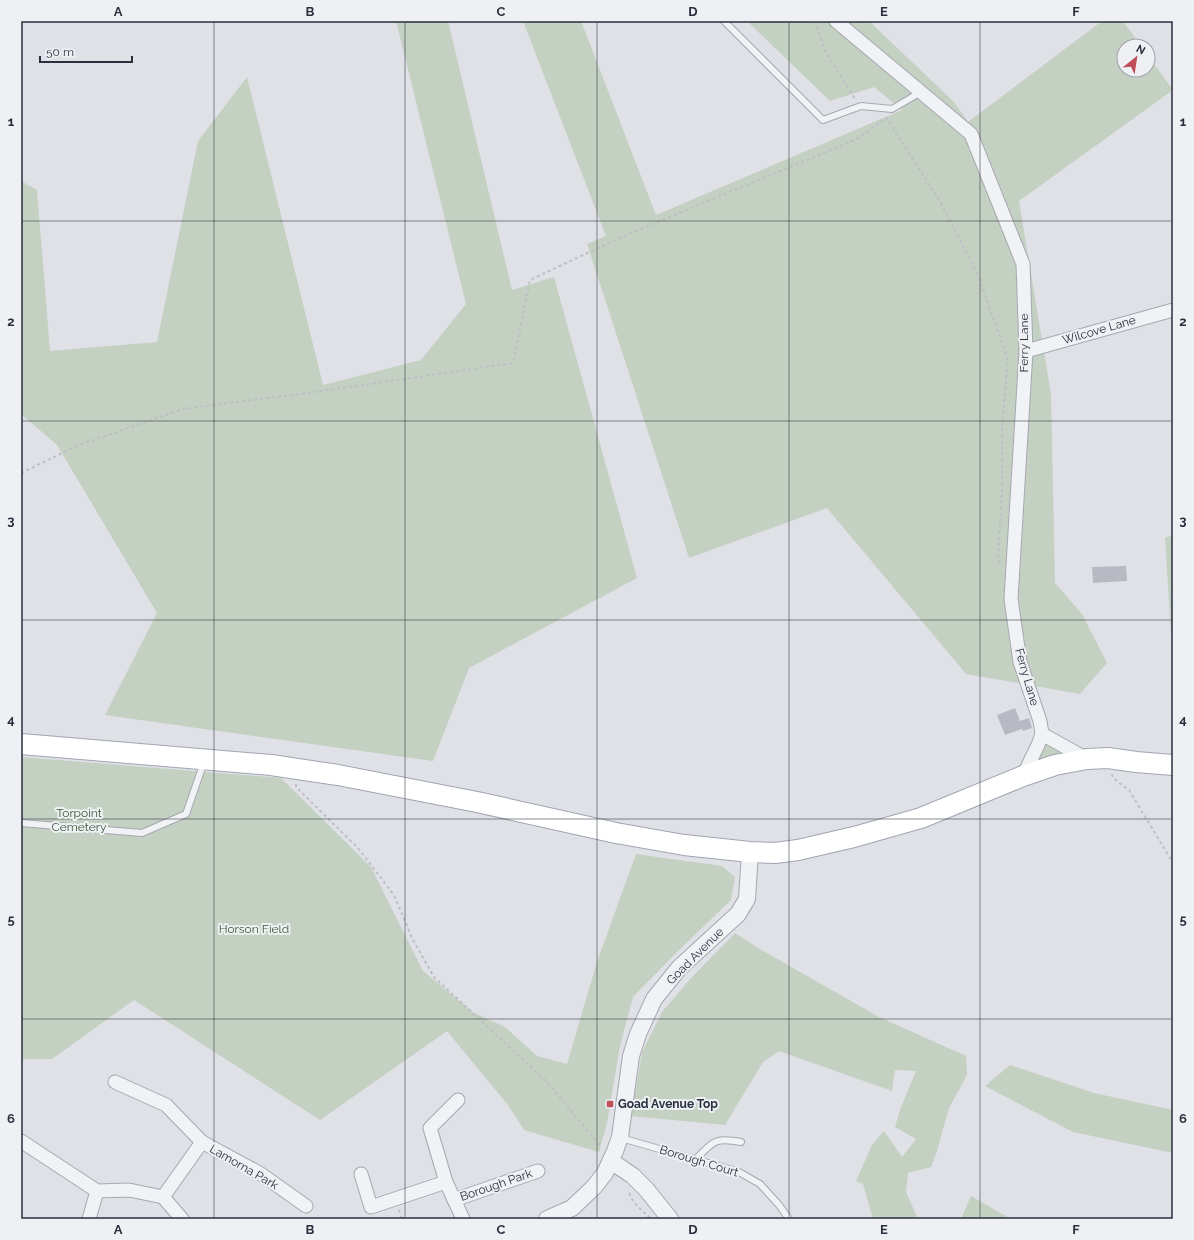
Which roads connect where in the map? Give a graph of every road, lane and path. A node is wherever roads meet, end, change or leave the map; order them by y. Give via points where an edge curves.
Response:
1 (724, 21) edge
2 (815, 21) edge
3 (836, 21) edge
4 (921, 92) junction
5 (866, 106) junction
6 (892, 114) dead end
7 (886, 118) junction
8 (1173, 310) edge
9 (1026, 351) junction
10 (21, 473) edge
11 (1000, 566) dead end
12 (1042, 734) junction
13 (21, 744) edge
14 (1108, 758) junction
15 (205, 759) junction
16 (1087, 759) junction
17 (1173, 765) edge
18 (293, 769) junction
19 (1023, 776) junction
20 (21, 823) edge
21 (750, 852) junction
22 (1173, 863) edge
23 (115, 1082) dead end
24 (458, 1100) dead end
25 (620, 1137) junction
26 (21, 1141) edge
27 (202, 1142) junction
28 (741, 1142) dead end
29 (696, 1159) junction
30 (611, 1161) junction
31 (538, 1171) dead end
32 (361, 1174) dead end
33 (446, 1182) junction
34 (626, 1190) dead end
35 (97, 1191) junction
36 (163, 1196) junction
37 (454, 1200) junction
38 (306, 1206) dead end
39 (786, 1218) edge
40 (89, 1219) edge
41 (182, 1219) edge
42 (463, 1219) edge
43 (547, 1219) edge
44 (651, 1219) edge
45 (670, 1219) edge

1 - 5 lane via 823,120
2 - 5 path via 825,50 856,100
3 - 4 street, Ferry Lane
4 - 5 lane via 892,109
4 - 9 street, Ferry Lane via 971,134 1023,264
5 - 7 path
6 - 7 path
7 - 10 path via 857,139 617,239 530,280 513,363 183,409 79,445
7 - 11 path via 939,200 977,273 1008,360 1002,427 1002,494 998,559
8 - 9 street, Wilcove Lane
9 - 12 street, Ferry Lane via 1011,599 1020,662
12 - 16 street
12 - 19 street
13 - 15 main road
14 - 16 main road
14 - 17 main road
14 - 22 path via 1113,778 1128,790
15 - 18 main road
15 - 20 lane via 186,814 142,833
16 - 19 main road via 1055,765
18 - 21 main road via 470,800 616,833 684,845
18 - 30 path via 296,787 358,848 394,895 412,938 434,977 548,1082
19 - 21 main road via 921,818 861,835 798,850 775,853
21 - 25 street, Goad Avenue via 747,899 738,914 679,968 654,999 638,1034 631,1056
23 - 27 street, Lamorna Park via 166,1105
24 - 33 street, Borough Park via 430,1128
25 - 29 lane, Borough Court
25 - 30 street, Goad Avenue
26 - 35 street
27 - 36 street, Lamorna Park
27 - 38 street, Lamorna Park via 261,1174
28 - 29 lane via 726,1139 716,1141
29 - 39 lane, Borough Court via 730,1169 752,1179 768,1192
30 - 43 street, Goad Avenue via 594,1187 572,1208
30 - 45 street via 637,1180
31 - 37 street, Borough Park
32 - 33 street, Borough Park via 371,1207
33 - 37 street, Borough Park
34 - 44 path via 638,1208
35 - 36 street via 129,1190
35 - 40 street
36 - 41 street
37 - 42 street, Borough Park

